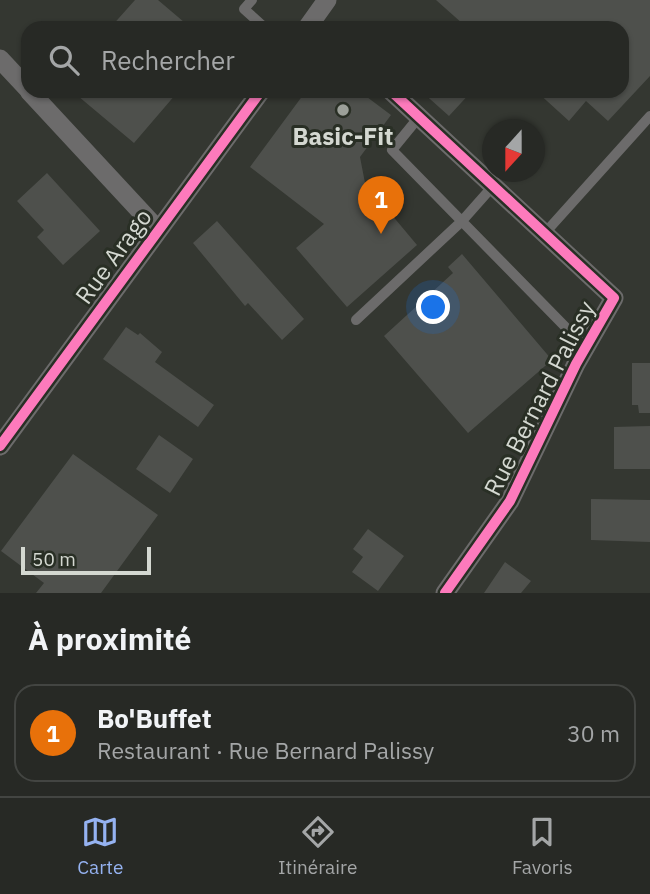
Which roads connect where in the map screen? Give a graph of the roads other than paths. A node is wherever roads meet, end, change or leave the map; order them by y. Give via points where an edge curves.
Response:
1 (251, 0) edge
2 (327, 0) edge
3 (257, 21) edge
4 (316, 21) edge
5 (0, 59) edge
6 (21, 81) edge
7 (36, 98) edge
8 (256, 98) edge
9 (399, 98) edge
10 (650, 116) edge
11 (419, 117) junction
12 (493, 186) junction
13 (462, 221) junction
14 (158, 230) junction
15 (544, 234) junction
16 (356, 320) dead end
17 (585, 347) junction
18 (0, 446) edge
19 (445, 593) edge

1 - 3 lane via 244,9
2 - 4 street
5 - 6 street
7 - 14 street
8 - 14 street, Rue Arago
9 - 11 street, Rue Bernard Palissy
10 - 15 lane
11 - 12 street, Rue Bernard Palissy
11 - 13 lane via 392,150
12 - 13 lane
12 - 15 street, Rue Bernard Palissy
13 - 16 lane
13 - 17 lane
14 - 18 street, Rue Arago
15 - 17 street, Rue Bernard Palissy via 614,298
17 - 19 street, Rue Bernard Palissy via 515,492

